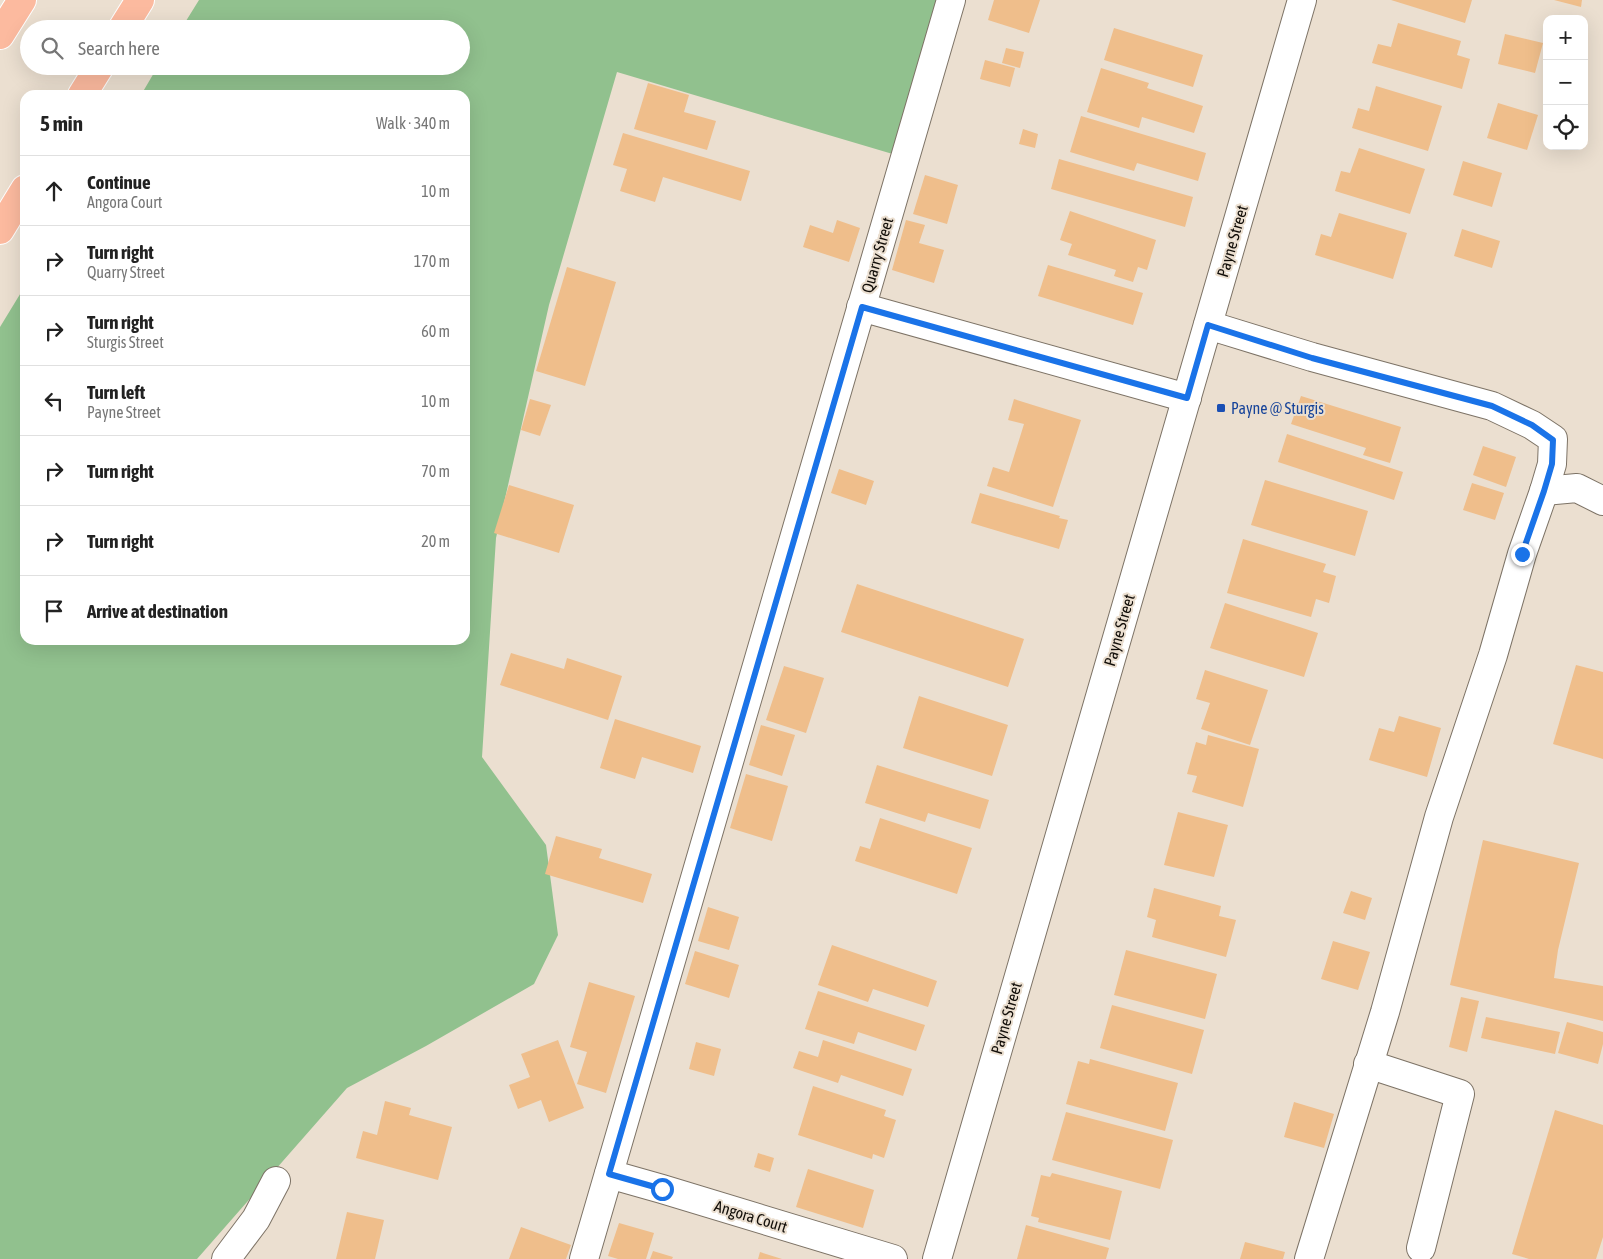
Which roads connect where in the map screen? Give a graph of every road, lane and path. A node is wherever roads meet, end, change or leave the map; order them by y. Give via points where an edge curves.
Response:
1 (22, 0) edge
2 (140, 0) edge
3 (951, 0) edge
4 (1302, 0) edge
5 (128, 20) edge
6 (0, 35) edge
7 (94, 75) edge
8 (85, 90) edge
9 (20, 195) edge
10 (4, 216) edge
11 (862, 307) junction
12 (1208, 325) junction
13 (1187, 398) junction
14 (1544, 491) junction
15 (1603, 499) edge
16 (1368, 1064) junction
17 (609, 1174) junction
18 (276, 1181) dead end
19 (1422, 1248) dead end
20 (226, 1259) edge
21 (584, 1259) edge
22 (893, 1259) edge
23 (936, 1259) edge
24 (1309, 1259) edge

1 - 6 highway
2 - 5 highway
3 - 11 street, Quarry Street
4 - 12 street, Payne Street
7 - 8 highway
9 - 10 highway
11 - 13 street
11 - 17 street, Quarry Street
12 - 13 street, Payne Street
12 - 14 street via 1312,358 1492,406 1532,425 1553,440 1552,464
13 - 23 street, Payne Street
14 - 15 street via 1577,488
14 - 16 street via 1439,818
16 - 19 street via 1460,1094
16 - 24 street
17 - 21 street, Quarry Street
17 - 22 street, Angora Court
18 - 20 street via 256,1219

